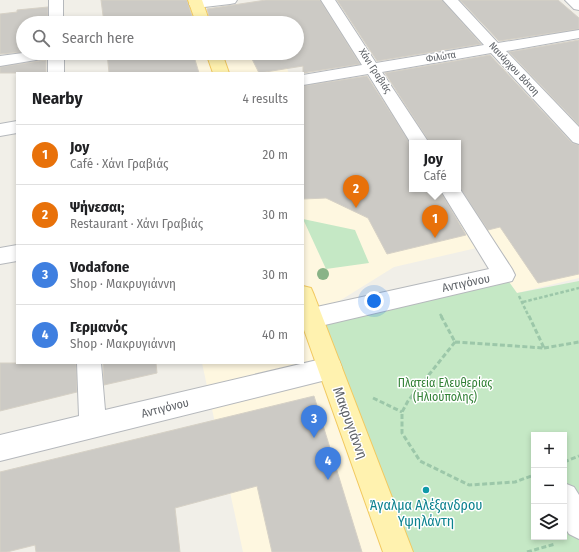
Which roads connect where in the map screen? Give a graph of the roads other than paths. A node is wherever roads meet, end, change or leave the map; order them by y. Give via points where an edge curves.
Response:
1 (56, 0) edge
2 (230, 0) edge
3 (328, 0) edge
4 (450, 0) edge
5 (572, 0) edge
6 (195, 2) edge
7 (579, 6) edge
8 (56, 16) edge
9 (201, 16) edge
10 (579, 34) edge
11 (494, 48) junction
12 (16, 58) edge
13 (56, 60) edge
14 (216, 60) edge
15 (0, 61) edge
16 (373, 68) junction
17 (56, 72) edge
18 (221, 72) edge
19 (304, 80) edge
20 (16, 127) edge
21 (0, 130) edge
22 (579, 138) edge
23 (418, 140) edge
24 (452, 192) edge
25 (16, 253) edge
26 (0, 256) edge
27 (307, 307) edge
28 (89, 364) edge
29 (330, 368) junction
30 (93, 425) junction
31 (0, 448) edge
32 (567, 502) edge
33 (579, 524) edge
34 (398, 552) edge

1 - 8 street
2 - 6 street
3 - 16 street, Χάνι Γραβιάς
4 - 11 street, Ναυάρχου Βότση
5 - 7 street
6 - 9 main road
10 - 11 street, Φιλώτα
11 - 16 street, Φιλώτα
11 - 22 street, Ναυάρχου Βότση
12 - 15 street
13 - 17 street
14 - 18 main road
16 - 19 street, Φιλώτα
16 - 23 street, Χάνι Γραβιάς
20 - 21 street
24 - 27 street, Αντιγόνου via 504,275
25 - 26 street
27 - 29 main road, Μακρυγιάννη
28 - 30 street
29 - 30 street, Αντιγόνου
29 - 34 main road, Μακρυγιάννη
30 - 31 street, Αντιγόνου
32 - 33 street

